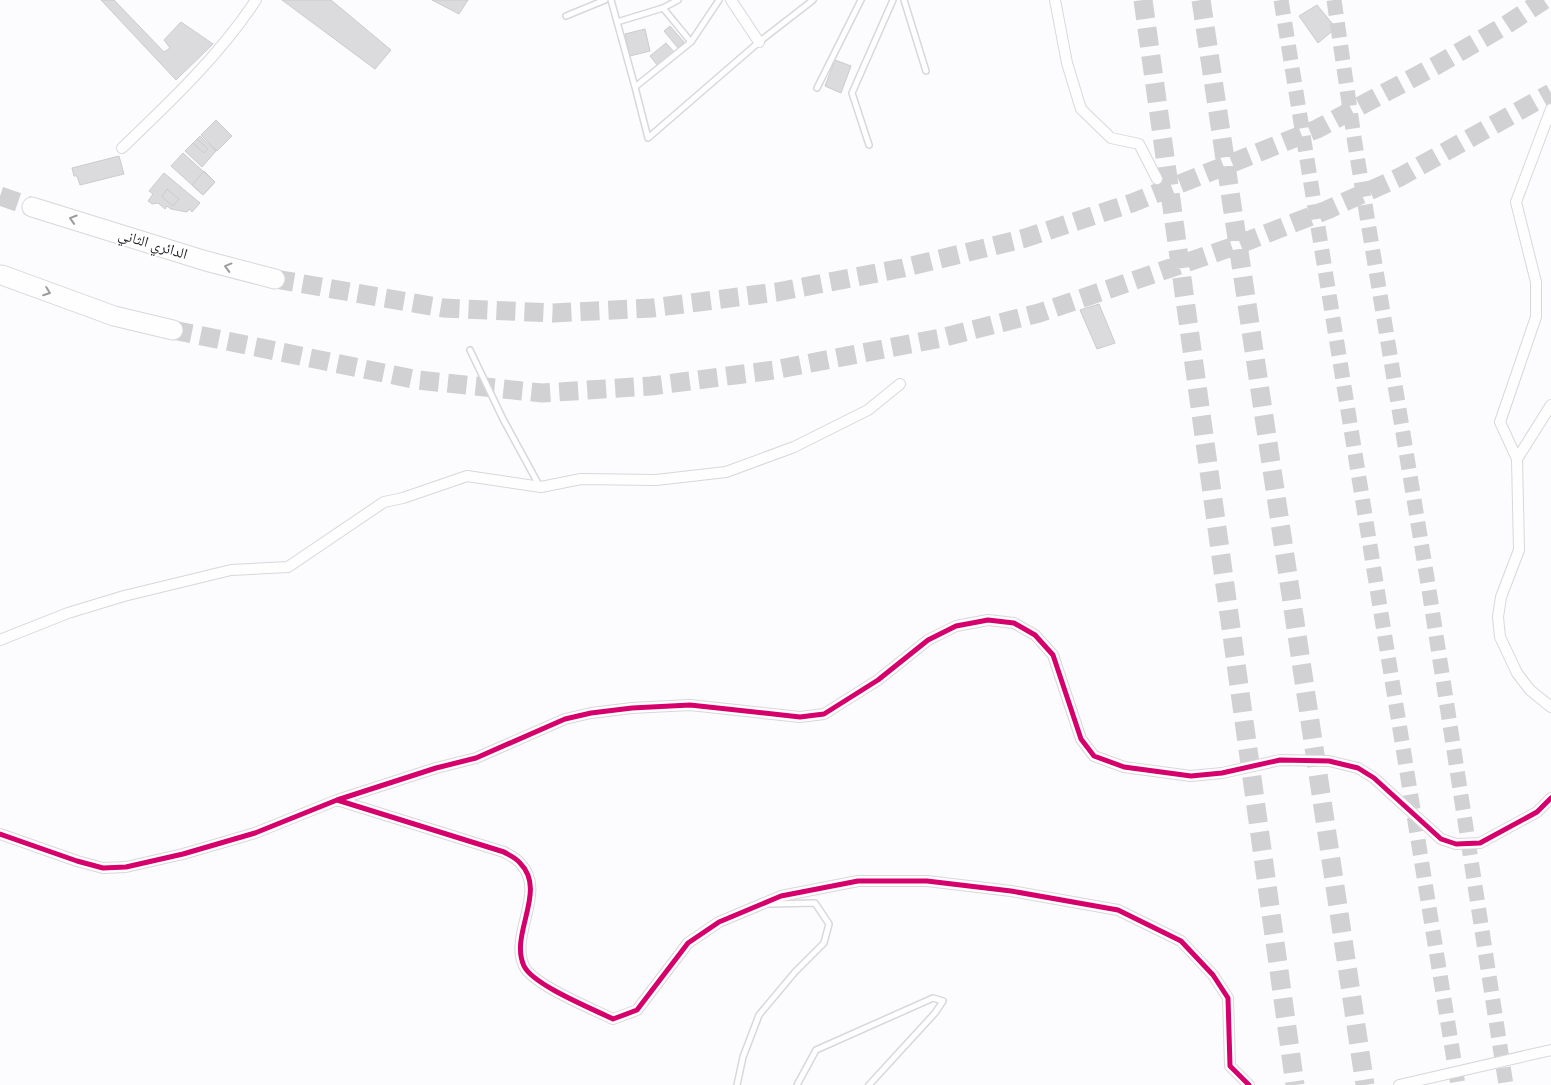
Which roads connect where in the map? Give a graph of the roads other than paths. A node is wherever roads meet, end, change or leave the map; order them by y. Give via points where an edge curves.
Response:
1 (256, 0) edge
2 (605, 0) edge
3 (611, 0) edge
4 (678, 0) edge
5 (719, 0) edge
6 (731, 0) edge
7 (813, 0) edge
8 (861, 0) edge
9 (893, 0) edge
10 (904, 0) edge
11 (1054, 0) edge
12 (663, 8) junction
13 (566, 16) dead end
14 (617, 22) junction
15 (691, 42) junction
16 (760, 42) junction
17 (926, 71) dead end
18 (635, 87) junction
19 (817, 88) dead end
20 (1551, 109) edge
21 (869, 145) dead end
22 (122, 148) dead end
23 (1157, 179) dead end
24 (32, 207) tunnel mouth
25 (2, 275) dead end
26 (275, 279) tunnel mouth
27 (173, 330) tunnel mouth
28 (470, 350) dead end
29 (900, 384) dead end
30 (1551, 405) edge
31 (1517, 459) junction
32 (541, 487) junction
33 (0, 640) edge
34 (1551, 707) edge
35 (1551, 798) edge
36 (337, 800) junction
37 (0, 834) edge
38 (763, 904) junction
39 (1551, 1050) edge
40 (737, 1085) edge
41 (798, 1085) edge
42 (869, 1085) edge
43 (1249, 1085) edge
44 (1399, 1085) edge

1 - 22 street via 240,24 183,89
2 - 13 lane
3 - 14 lane
4 - 12 lane
5 - 15 lane
6 - 16 street
7 - 16 lane
8 - 19 lane
9 - 21 lane via 852,93
10 - 17 lane
11 - 23 street via 1067,63 1081,109 1111,138 1139,144
12 - 14 lane
12 - 15 lane
14 - 18 lane
15 - 18 lane
16 - 18 lane via 648,138
20 - 31 street via 1516,202 1536,282 1536,317 1500,422
26 -> 24 highway, الدائري الثاني
25 -> 27 highway via 114,316
28 - 32 lane
29 - 32 street via 868,410 794,447 726,472 656,480 581,479
30 - 31 street
31 - 34 street via 1519,550 1501,597 1500,637 1530,690
32 - 33 street via 467,476 384,502 288,567 231,570 124,596 68,613
35 - 36 street via 1537,812 1480,843 1456,844 1441,839 1395,796 1358,768 1329,761 1280,760 1222,773 1191,776 1124,767 1094,756 1081,739 1053,655 1035,635 1014,623 988,620 956,626 928,640 878,680 824,714 791,716 690,705 591,713 565,719 476,758
36 - 37 street via 255,833 126,867 103,868 77,862
36 - 38 street via 504,852 521,863 529,879 530,896 519,948 525,968 539,982 612,1019 637,1010 688,943 719,922
38 - 40 lane via 815,903 830,924 824,943 794,972 759,1015 743,1057
38 - 43 street via 781,896 858,881 927,881 1010,891 1118,910 1181,941 1214,975 1228,998 1230,1066
39 - 44 street
41 - 42 lane via 816,1050 933,998 943,1001 935,1014

